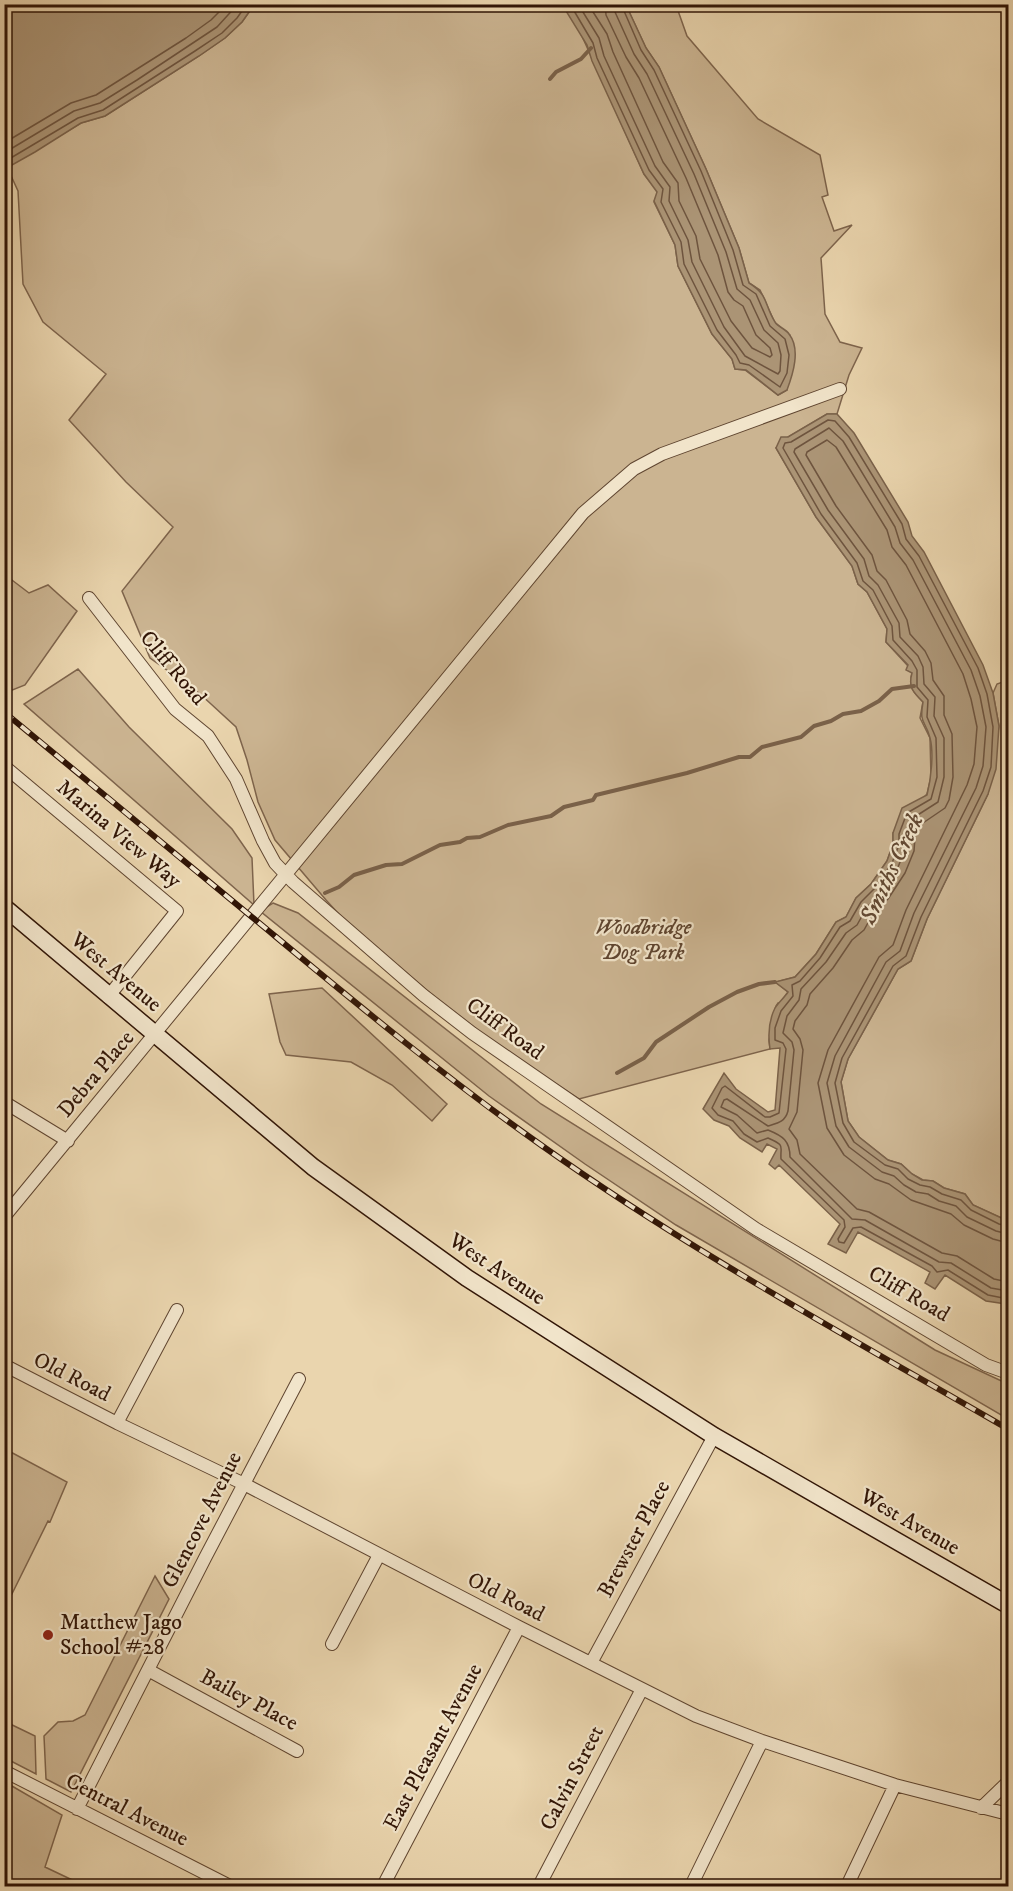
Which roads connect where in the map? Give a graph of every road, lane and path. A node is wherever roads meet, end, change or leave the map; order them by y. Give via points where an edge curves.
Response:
1 (840, 389) dead end
2 (89, 598) dead end
3 (4, 766) edge
4 (285, 874) junction
5 (8, 915) edge
6 (108, 997) junction
7 (156, 1035) junction
8 (4, 1102) edge
9 (68, 1141) junction
10 (4, 1217) edge
11 (177, 1310) dead end
12 (4, 1365) edge
13 (1008, 1372) edge
14 (299, 1379) dead end
15 (117, 1423) junction
16 (714, 1436) junction
17 (244, 1484) junction
18 (379, 1555) junction
19 (1008, 1605) edge
20 (519, 1627) junction
21 (332, 1644) dead end
22 (591, 1663) junction
23 (148, 1670) junction
24 (642, 1689) junction
25 (762, 1741) junction
26 (297, 1751) dead end
27 (4, 1771) edge
28 (1008, 1782) edge
29 (895, 1785) junction
30 (981, 1808) junction
31 (77, 1809) junction
32 (1008, 1814) edge
33 (230, 1887) edge
34 (383, 1887) edge
35 (539, 1887) edge
36 (691, 1887) edge
37 (847, 1887) edge

1 - 4 street, Debra Place via 662,454 634,469 592,505
2 - 4 street, Cliff Road via 175,709 208,736 236,779 263,841
3 - 6 street, Marina View Way via 177,911
4 - 7 street, Debra Place
4 - 13 street, Cliff Road via 472,1034 756,1229 986,1365
5 - 6 street, West Avenue
6 - 7 street, West Avenue
7 - 9 street, Debra Place
7 - 16 street, West Avenue via 313,1167 467,1278
8 - 9 street
9 - 10 street, Debra Place
11 - 15 street
12 - 15 street, Old Road
14 - 17 street, Glencove Avenue
15 - 17 street, Old Road
16 - 19 street, West Avenue
16 - 22 street, Brewster Place
17 - 18 street, Old Road
17 - 23 street, Glencove Avenue
18 - 20 street, Old Road
18 - 21 street
20 - 22 street, Old Road
20 - 34 street, East Pleasant Avenue
22 - 24 street, Old Road
23 - 26 street, Bailey Place
23 - 31 street, Glencove Avenue
24 - 25 street, Old Road via 696,1716
24 - 35 street, Calvin Street
25 - 29 street, Old Road
25 - 36 street
27 - 31 street, Central Avenue
28 - 30 street
29 - 30 street, Old Road
29 - 37 street
30 - 32 street, Old Road
31 - 33 street, Central Avenue

